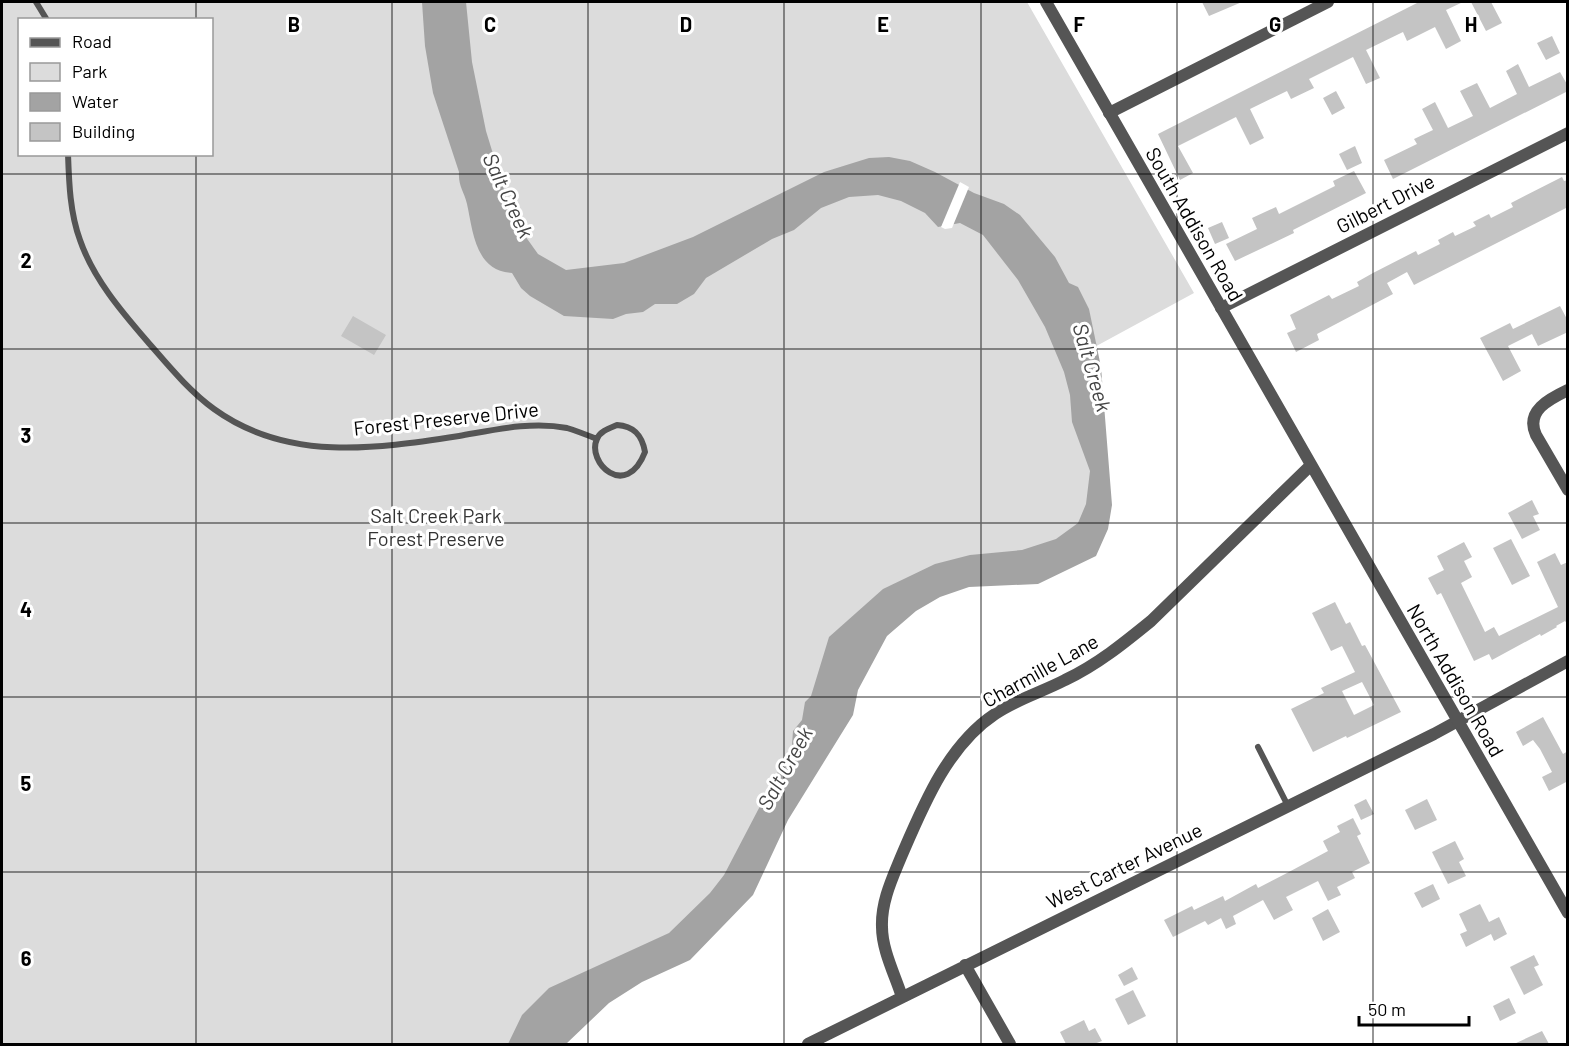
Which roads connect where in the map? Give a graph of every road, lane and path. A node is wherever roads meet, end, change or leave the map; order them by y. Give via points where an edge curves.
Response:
1 (36, 2) edge
2 (1046, 2) edge
3 (1328, 2) edge
4 (46, 18) edge
5 (1110, 113) junction
6 (1568, 133) edge
7 (68, 156) edge
8 (1221, 308) junction
9 (1568, 390) edge
10 (597, 439) junction
11 (1310, 466) junction
12 (1568, 490) edge
13 (1568, 661) edge
14 (1458, 721) junction
15 (1258, 747) dead end
16 (1288, 806) junction
17 (1568, 913) edge
18 (965, 965) junction
19 (902, 997) junction
20 (808, 1044) edge
21 (1010, 1044) edge

1 - 4 lane
2 - 5 street, South Addison Road
3 - 5 street
5 - 8 street, South Addison Road
6 - 8 street, Gilbert Drive
7 - 10 lane, Forest Preserve Drive via 79,238 107,292 172,370 228,419 278,440 334,448 398,445 536,425 568,429
8 - 11 street, South Addison Road
9 - 12 street via 1545,402 1533,419 1536,435
10 - 10 lane via 598,459 605,469 621,477 636,469 645,452 640,436 625,425 616,425
11 - 14 street, North Addison Road
11 - 19 street, Charmille Lane via 1133,636 1075,675 995,714 952,758 912,832 883,910 884,944
13 - 14 street, West Carter Avenue
14 - 16 street, West Carter Avenue
14 - 17 street, North Addison Road
15 - 16 lane
16 - 18 street, West Carter Avenue
18 - 19 street, West Carter Avenue
18 - 21 street
19 - 20 street, West Carter Avenue

